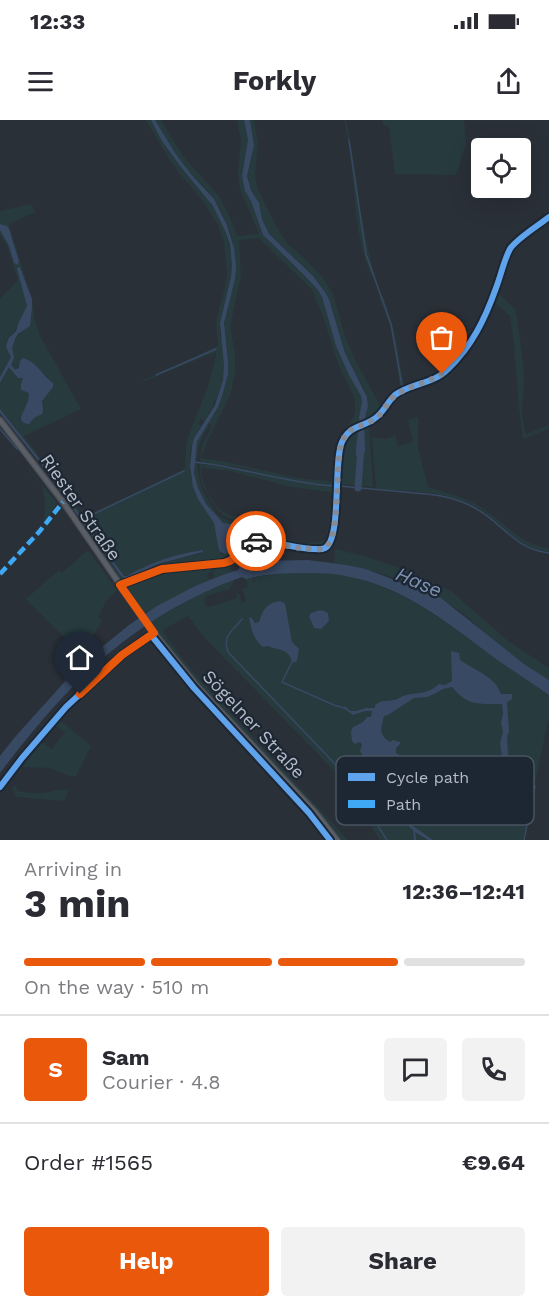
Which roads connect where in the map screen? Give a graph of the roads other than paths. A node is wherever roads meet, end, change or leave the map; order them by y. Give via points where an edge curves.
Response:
1 (549, 218) edge
2 (0, 420) edge
3 (120, 585) junction
4 (138, 611) joint
5 (154, 633) junction
6 (0, 788) edge
7 (337, 840) edge

1 - 3 street via 510,250 483,321 463,353 442,374 394,396 378,416 350,430 341,443 332,537 327,546 291,547 261,539 219,564 162,569
2 - 3 street, Riester Straße
3 - 4 street, Riester Straße
4 - 5 street, Sögelner Straße
5 - 6 street via 122,655 66,707
5 - 7 street, Sögelner Straße

